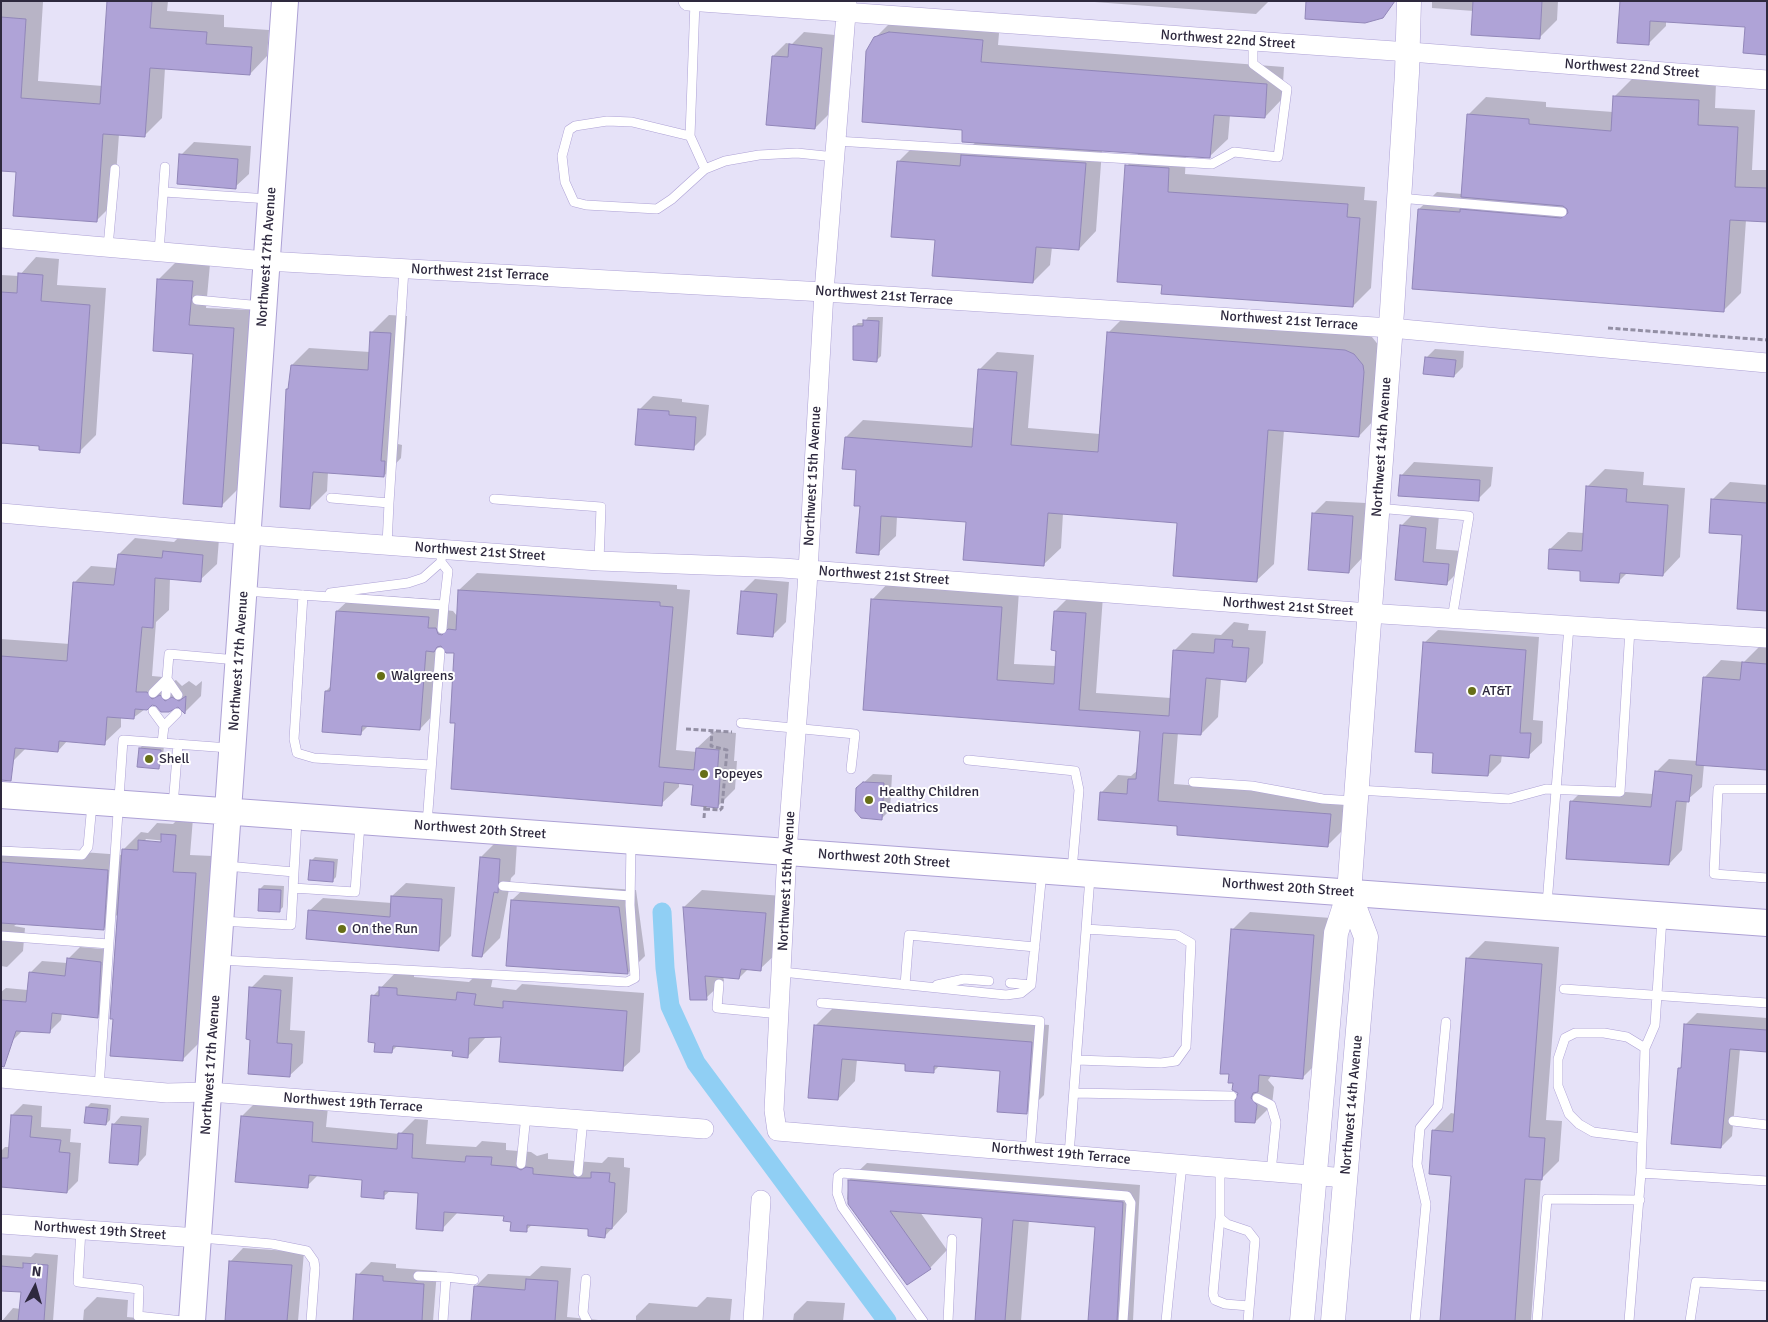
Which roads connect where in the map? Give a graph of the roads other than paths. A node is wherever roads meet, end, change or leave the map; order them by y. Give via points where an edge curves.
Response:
1 (285, 1) edge
2 (688, 1) edge
3 (1409, 1) edge
4 (695, 2) edge
5 (847, 7) edge
6 (1253, 42) junction
7 (1407, 52) junction
8 (1767, 80) edge
9 (690, 136) junction
10 (835, 149) junction
11 (165, 167) dead end
12 (705, 169) junction
13 (115, 170) dead end
14 (164, 192) junction
15 (1399, 198) junction
16 (271, 199) junction
17 (1562, 212) dead end
18 (1, 238) edge
19 (108, 247) junction
20 (159, 252) junction
21 (266, 261) junction
22 (404, 269) junction
23 (824, 292) junction
24 (197, 300) dead end
25 (264, 306) junction
26 (1391, 328) junction
27 (1767, 363) edge
28 (331, 498) dead end
29 (494, 500) dead end
30 (389, 503) junction
31 (1377, 508) junction
32 (1, 513) edge
33 (248, 535) junction
34 (386, 545) junction
35 (442, 556) junction
36 (599, 561) junction
37 (808, 570) junction
38 (244, 591) junction
39 (303, 595) junction
40 (444, 605) junction
41 (1369, 613) junction
42 (1452, 618) junction
43 (1569, 626) junction
44 (442, 629) dead end
45 (1630, 629) junction
46 (1767, 638) edge
47 (440, 652) dead end
48 (240, 660) junction
49 (167, 679) junction
50 (153, 693) dead end
51 (166, 695) dead end
52 (178, 695) dead end
53 (153, 711) dead end
54 (163, 712) dead end
55 (177, 713) dead end
56 (741, 722) dead end
57 (164, 726) junction
58 (796, 727) junction
59 (162, 743) junction
60 (178, 744) junction
61 (234, 748) junction
62 (968, 760) dead end
63 (431, 765) junction
64 (851, 769) dead end
65 (1193, 782) dead end
66 (1767, 789) edge
67 (1556, 790) junction
68 (1, 795) edge
69 (1355, 795) junction
70 (92, 802) junction
71 (118, 803) junction
72 (173, 807) junction
73 (230, 811) junction
74 (297, 816) junction
75 (360, 821) junction
76 (427, 826) junction
77 (632, 840) junction
78 (1, 852) edge
79 (787, 852) junction
80 (226, 866) junction
81 (1042, 870) junction
82 (294, 872) junction
83 (1081, 873) junction
84 (1767, 878) edge
85 (503, 886) dead end
86 (294, 888) junction
87 (1349, 893) junction
88 (630, 896) junction
89 (1547, 907) junction
90 (1662, 916) junction
91 (221, 921) junction
92 (1767, 923) edge
93 (1086, 929) junction
94 (1, 936) edge
95 (109, 944) junction
96 (1035, 947) junction
97 (218, 960) junction
98 (782, 972) junction
99 (990, 981) dead end
100 (1010, 982) dead end
101 (719, 984) dead end
102 (904, 985) junction
103 (1031, 985) junction
104 (929, 987) junction
105 (1564, 989) dead end
106 (1658, 995) junction
107 (822, 1002) dead end
108 (1767, 1004) edge
109 (780, 1014) junction
110 (1446, 1022) dead end
111 (1645, 1048) junction
112 (1076, 1060) junction
113 (1, 1078) edge
114 (99, 1087) junction
115 (209, 1092) junction
116 (1074, 1093) junction
117 (1232, 1096) dead end
118 (1257, 1098) dead end
119 (526, 1115) junction
120 (583, 1119) junction
121 (1733, 1121) dead end
122 (1767, 1125) edge
123 (704, 1129) dead end
124 (777, 1131) joint
125 (1642, 1138) junction
126 (1030, 1152) junction
127 (1069, 1155) junction
128 (521, 1164) dead end
129 (1182, 1164) junction
130 (1220, 1168) junction
131 (578, 1172) dead end
132 (1271, 1172) junction
133 (1641, 1173) junction
134 (1316, 1176) junction
135 (1346, 1178) junction
136 (1767, 1181) edge
137 (761, 1200) dead end
138 (1640, 1200) junction
139 (1220, 1218) junction
140 (1, 1224) edge
141 (81, 1229) junction
142 (198, 1238) junction
143 (952, 1239) dead end
144 (418, 1276) dead end
145 (446, 1277) junction
146 (586, 1279) dead end
147 (474, 1280) dead end
148 (1767, 1286) edge
149 (1249, 1306) junction
150 (182, 1321) edge
151 (192, 1321) edge
152 (310, 1321) edge
153 (443, 1321) edge
154 (586, 1321) edge
155 (752, 1321) edge
156 (923, 1321) edge
157 (948, 1321) edge
158 (1123, 1321) edge
159 (1166, 1321) edge
160 (1248, 1321) edge
161 (1302, 1321) edge
162 (1333, 1321) edge
163 (1415, 1321) edge
164 (1537, 1321) edge
165 (1629, 1321) edge
166 (1690, 1321) edge

1 - 16 main road, Northwest 17th Avenue
2 - 4 street, Northwest 22nd Street
3 - 7 street, Northwest 14th Avenue
4 - 5 street, Northwest 22nd Street
4 - 9 lane
5 - 6 street, Northwest 22nd Street
5 - 10 street, Northwest 15th Avenue
6 - 7 street, Northwest 22nd Street
6 - 10 lane via 1253,64 1287,89 1278,157 1234,152 1212,164
7 - 8 street, Northwest 22nd Street
7 - 15 street, Northwest 14th Avenue
9 - 12 lane
9 - 12 lane via 632,122 607,121 575,126 569,130 562,156 569,194 574,202 586,206 657,209
10 - 12 lane via 759,155 724,161
10 - 23 street, Northwest 15th Avenue
11 - 14 lane
13 - 19 lane
14 - 16 lane
14 - 20 lane
15 - 17 lane
15 - 26 street, Northwest 14th Avenue
16 - 21 main road, Northwest 17th Avenue
18 - 19 street, Northwest 21st Terrace
19 - 20 street, Northwest 21st Terrace
20 - 21 street, Northwest 21st Terrace
21 - 22 street, Northwest 21st Terrace
21 - 25 main road, Northwest 17th Avenue
22 - 23 street, Northwest 21st Terrace
22 - 30 lane
23 - 26 street, Northwest 21st Terrace
23 - 37 street, Northwest 15th Avenue
24 - 25 lane
25 - 33 main road, Northwest 17th Avenue
26 - 27 street, Northwest 21st Terrace
26 - 31 street, Northwest 14th Avenue
28 - 30 lane
29 - 36 lane via 601,507
30 - 34 lane
31 - 41 street, Northwest 14th Avenue
31 - 42 lane via 1469,516
32 - 33 street, Northwest 21st Street
33 - 34 street, Northwest 21st Street
33 - 38 main road, Northwest 17th Avenue
34 - 35 street, Northwest 21st Street
35 - 36 street, Northwest 21st Street
35 - 39 lane via 423,578 408,584
35 - 40 lane via 448,571
36 - 37 street, Northwest 21st Street
37 - 41 street, Northwest 21st Street
37 - 58 street, Northwest 15th Avenue
38 - 39 lane
38 - 48 main road, Northwest 17th Avenue
39 - 40 lane
39 - 63 lane via 294,739 297,753 314,758
40 - 44 lane
41 - 42 street, Northwest 21st Street
41 - 69 street, Northwest 14th Avenue
42 - 43 street, Northwest 21st Street
43 - 45 street, Northwest 21st Street
43 - 67 lane
45 - 46 street, Northwest 21st Street
45 - 67 lane via 1620,792
47 - 63 lane
48 - 49 lane via 169,654
48 - 61 main road, Northwest 17th Avenue
49 - 50 lane
49 - 51 lane
49 - 52 lane
53 - 57 lane
54 - 57 lane
55 - 57 lane
56 - 58 lane
57 - 59 lane
58 - 64 lane via 855,734
58 - 79 street, Northwest 15th Avenue
59 - 60 lane
59 - 71 lane via 123,740
60 - 61 lane
60 - 72 lane
61 - 73 main road, Northwest 17th Avenue
62 - 83 lane via 1075,771 1079,790
63 - 76 lane
65 - 69 lane via 1252,786 1323,799
66 - 84 lane via 1718,789 1714,874
67 - 69 lane via 1546,789 1509,799
67 - 89 lane
68 - 70 main road, Northwest 20th Street
69 - 87 street, Northwest 14th Avenue
70 - 71 main road, Northwest 20th Street
70 - 78 lane via 88,847 82,855
71 - 72 main road, Northwest 20th Street
71 - 95 lane
72 - 73 main road, Northwest 20th Street
73 - 74 main road, Northwest 20th Street
73 - 80 main road, Northwest 17th Avenue
74 - 75 main road, Northwest 20th Street
74 - 82 lane
75 - 76 main road, Northwest 20th Street
75 - 86 lane via 355,892
76 - 77 main road, Northwest 20th Street
77 - 79 main road, Northwest 20th Street
77 - 88 lane
79 - 81 main road, Northwest 20th Street
79 - 98 street, Northwest 15th Avenue
80 - 82 lane
80 - 91 main road, Northwest 17th Avenue
81 - 83 main road, Northwest 20th Street
81 - 96 lane
82 - 86 lane
83 - 87 main road, Northwest 20th Street
83 - 93 lane
85 - 88 lane
86 - 91 lane via 292,925
87 - 89 main road, Northwest 20th Street
87 - 134 street, Northwest 14th Avenue via 1336,933
87 - 135 street, Northwest 14th Avenue via 1366,937
88 - 97 lane via 635,978 627,982
89 - 90 main road, Northwest 20th Street
90 - 92 main road, Northwest 20th Street
90 - 106 lane
91 - 97 main road, Northwest 17th Avenue
93 - 112 lane
93 - 112 lane via 1178,935 1191,943 1186,1047 1176,1061 1161,1063
94 - 95 lane
95 - 114 lane
96 - 102 lane via 910,935
96 - 103 lane
97 - 115 main road, Northwest 17th Avenue
98 - 102 lane
98 - 109 street, Northwest 15th Avenue
99 - 104 lane via 964,979
100 - 103 lane
101 - 109 lane via 717,1008
102 - 104 lane
103 - 104 lane via 1022,993 1006,995
105 - 106 lane
106 - 108 lane
106 - 111 lane via 1655,1025
107 - 126 lane via 1040,1021
109 - 124 street, Northwest 15th Avenue via 774,1110
110 - 163 lane via 1438,1106 1420,1128 1417,1164 1426,1204
111 - 125 lane
111 - 125 lane via 1627,1037 1575,1033 1565,1038 1558,1059 1558,1086 1569,1114 1579,1124 1593,1132
112 - 116 lane
113 - 114 street, Northwest 19th Terrace
114 - 115 street, Northwest 19th Terrace via 167,1093
115 - 119 street, Northwest 19th Terrace
115 - 142 main road, Northwest 17th Avenue
116 - 117 lane
116 - 127 lane
118 - 132 lane via 1271,1105 1276,1122
119 - 120 street, Northwest 19th Terrace
119 - 128 lane
120 - 123 street, Northwest 19th Terrace
120 - 131 lane
121 - 122 lane
124 - 126 street, Northwest 19th Terrace
125 - 133 lane
126 - 127 street, Northwest 19th Terrace
127 - 129 street, Northwest 19th Terrace
129 - 130 street, Northwest 19th Terrace
129 - 159 lane
130 - 132 street, Northwest 19th Terrace
130 - 139 lane
132 - 134 street, Northwest 19th Terrace
133 - 136 lane
133 - 138 lane
134 - 135 street, Northwest 19th Terrace
134 - 161 street, Northwest 14th Avenue
135 - 162 street, Northwest 14th Avenue
137 - 155 street
138 - 164 lane via 1547,1199
138 - 165 lane
139 - 149 lane via 1248,1231 1255,1240
139 - 149 lane via 1213,1294 1215,1300 1225,1304
140 - 141 street, Northwest 19th Street
141 - 142 street, Northwest 19th Street
141 - 150 lane via 78,1282 138,1289 138,1316
142 - 151 main road, Northwest 17th Avenue
142 - 152 lane via 307,1250 315,1268
143 - 157 lane
144 - 145 lane
145 - 147 lane
145 - 153 lane
146 - 154 lane via 583,1313
148 - 166 lane via 1696,1282
149 - 160 lane
156 - 158 lane via 842,1207 837,1193 838,1176 842,1173 1127,1196 1131,1202

